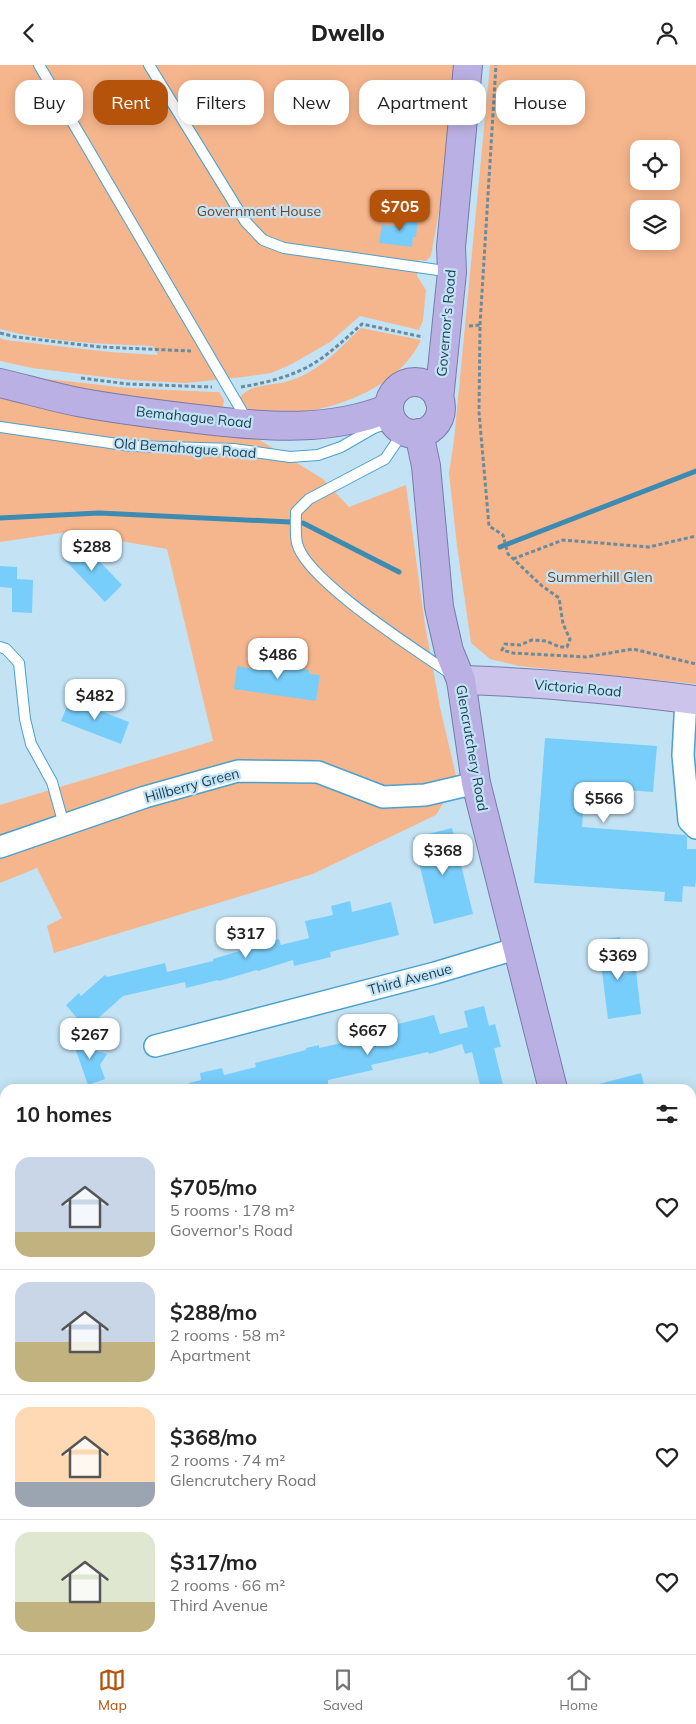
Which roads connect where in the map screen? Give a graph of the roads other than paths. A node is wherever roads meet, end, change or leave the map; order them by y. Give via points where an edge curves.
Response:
1 (39, 65) edge
2 (148, 65) edge
3 (468, 65) edge
4 (448, 263) junction
5 (411, 382) junction
6 (0, 383) edge
7 (439, 399) junction
8 (401, 423) junction
9 (249, 425) junction
10 (0, 427) edge
11 (0, 647) edge
12 (461, 680) junction
13 (691, 699) edge
14 (476, 783) junction
15 (64, 825) junction
16 (696, 828) edge
17 (0, 847) edge
18 (518, 948) junction
19 (155, 1046) dead end
20 (553, 1084) edge

1 - 9 lane
2 - 4 lane via 245,221 263,240 284,248
3 - 4 highway, Governor's Road
4 - 5 highway, Governor's Road via 432,338
4 - 7 highway, Governor's Road
5 - 7 highway via 425,384
5 - 8 highway via 393,394
6 - 9 highway, Bemahague Road via 77,402
7 - 8 highway via 439,417 428,430
8 - 9 highway, Bemahague Road via 370,416 313,425
8 - 10 lane, Old Bemahague Road via 374,428 342,447 318,455 290,457 234,449 131,446
8 - 12 highway, Glencrutchery Road via 426,465 439,607 449,651
8 - 12 lane via 386,459 309,499 296,512 297,544 312,569 337,592
11 - 15 lane via 19,663 31,745 52,782
12 - 13 main road, Victoria Road via 597,688
12 - 14 highway, Glencrutchery Road
13 - 16 street via 684,764 689,821
14 - 15 street, Hillberry Green via 425,795 383,797 318,772 238,771 145,797
14 - 18 highway, Glencrutchery Road
15 - 17 street, Hillberry Green
18 - 19 street, Third Avenue via 436,973
18 - 20 highway, Glencrutchery Road

